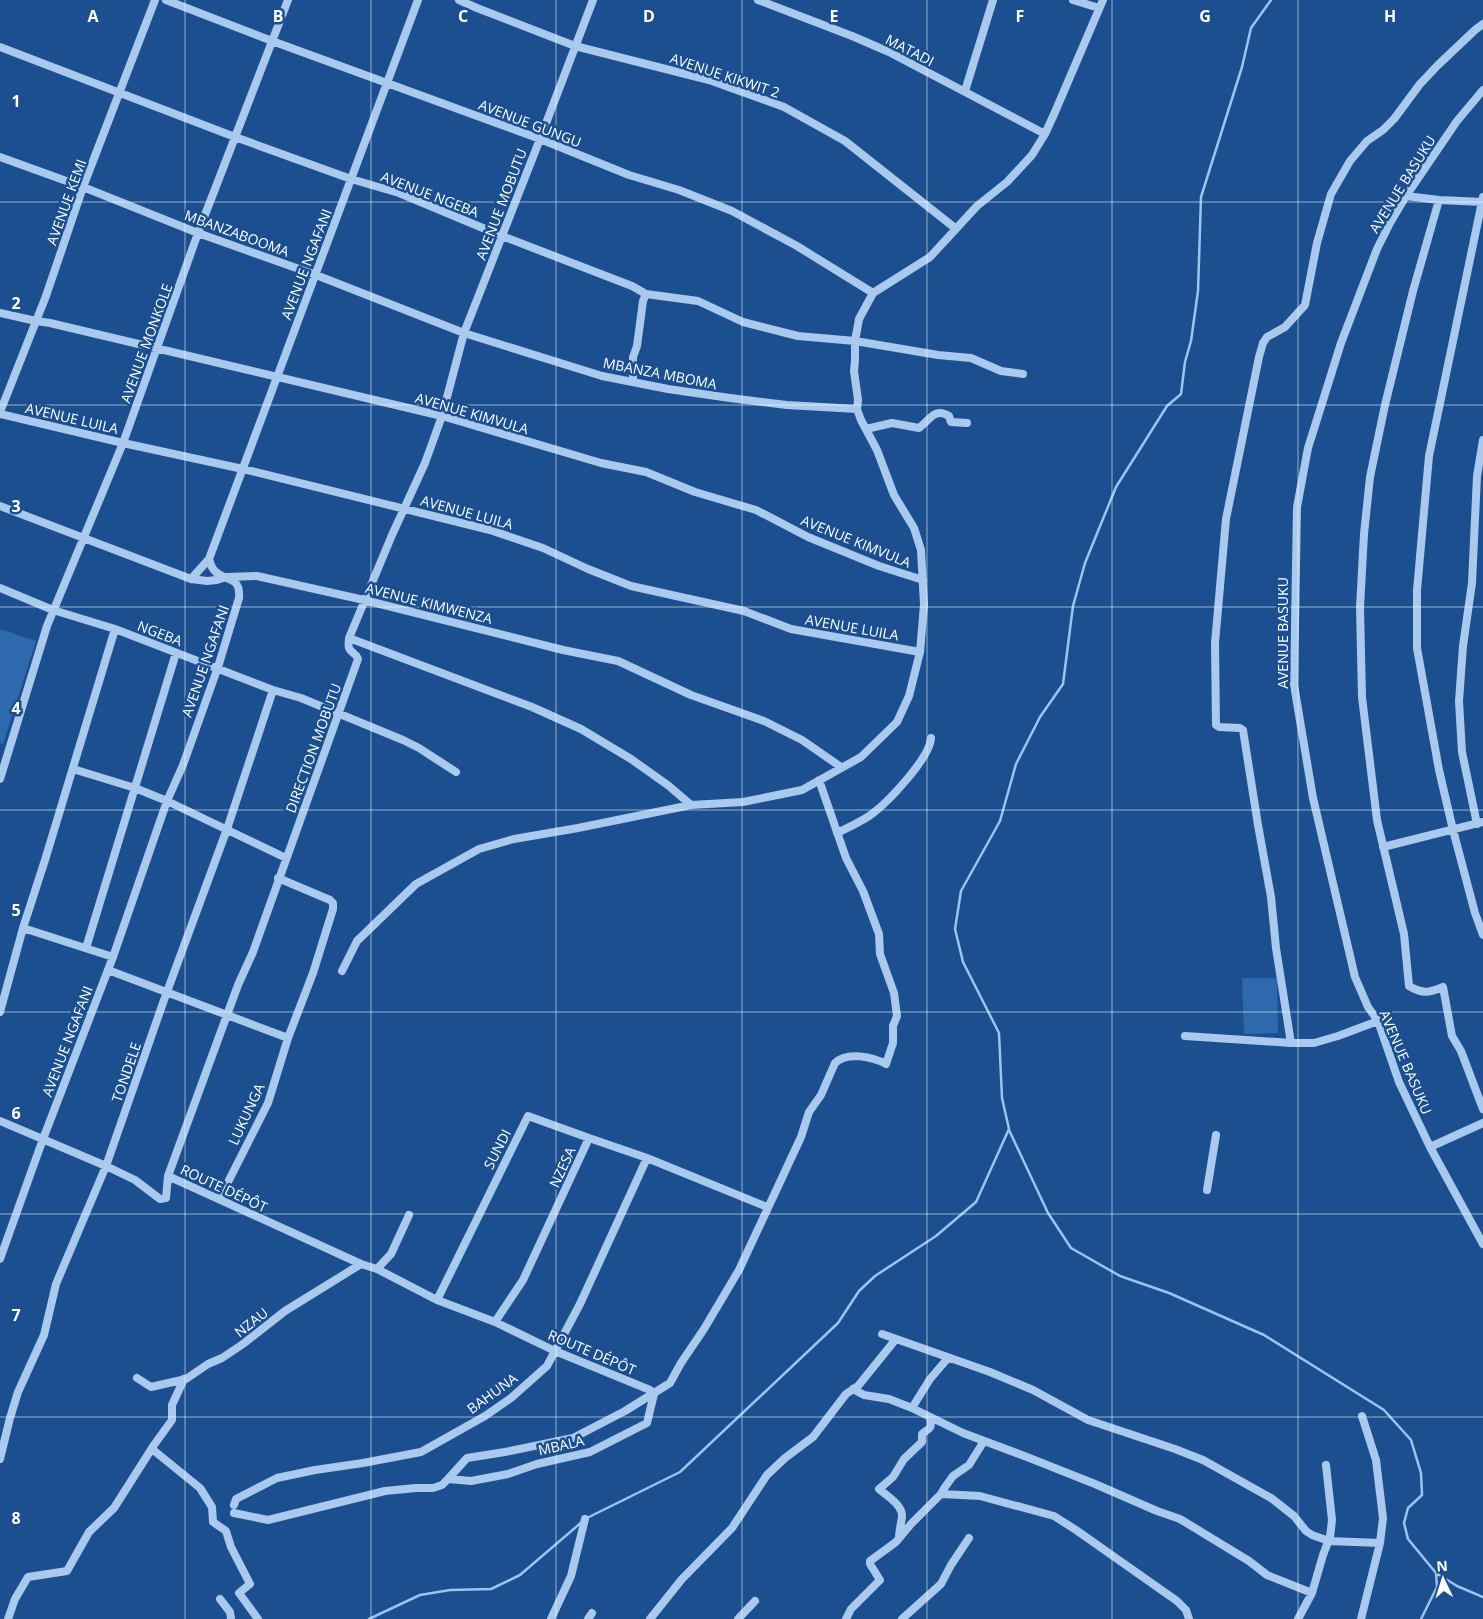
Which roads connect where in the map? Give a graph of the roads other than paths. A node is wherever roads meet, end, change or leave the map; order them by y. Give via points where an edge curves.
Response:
1 (155, 0) edge
2 (166, 0) edge
3 (288, 0) edge
4 (418, 0) edge
5 (459, 0) edge
6 (593, 0) edge
7 (758, 0) edge
8 (993, 0) edge
9 (1073, 0) edge
10 (1103, 0) edge
11 (1099, 8) junction
12 (1483, 24) edge
13 (272, 42) junction
14 (575, 46) junction
15 (0, 47) edge
16 (387, 82) junction
17 (1483, 90) edge
18 (965, 91) junction
19 (120, 92) junction
20 (1045, 134) junction
21 (235, 137) junction
22 (540, 139) junction
23 (0, 157) edge
24 (351, 179) junction
25 (83, 187) junction
26 (1406, 196) junction
27 (1439, 200) junction
28 (1482, 200) edge
29 (955, 228) junction
30 (198, 233) junction
31 (502, 236) junction
32 (316, 275) junction
33 (874, 293) junction
34 (646, 294) junction
35 (0, 313) edge
36 (36, 321) junction
37 (464, 333) junction
38 (855, 342) junction
39 (158, 349) junction
40 (1023, 374) dead end
41 (276, 378) junction
42 (633, 382) junction
43 (858, 409) junction
44 (0, 413) edge
45 (442, 416) junction
46 (967, 423) dead end
47 (866, 429) junction
48 (1483, 440) edge
49 (123, 443) junction
50 (243, 468) junction
51 (0, 506) edge
52 (405, 509) junction
53 (84, 539) junction
54 (209, 559) junction
55 (226, 576) junction
56 (191, 579) junction
57 (923, 580) junction
58 (0, 588) edge
59 (364, 600) junction
60 (53, 610) junction
61 (115, 630) junction
62 (349, 638) junction
63 (920, 652) junction
64 (176, 653) junction
65 (218, 668) junction
66 (273, 690) junction
67 (339, 714) junction
68 (931, 738) dead end
69 (841, 768) junction
70 (73, 769) junction
71 (456, 772) dead end
72 (0, 779) edge
73 (819, 780) junction
74 (135, 788) junction
75 (167, 801) junction
76 (691, 805) junction
77 (1480, 823) edge
78 (227, 829) junction
79 (1453, 830) junction
80 (837, 833) junction
81 (1384, 847) junction
82 (286, 858) junction
83 (278, 878) junction
84 (22, 928) junction
85 (1483, 935) edge
86 (86, 948) junction
87 (113, 957) junction
88 (108, 970) junction
89 (342, 971) dead end
90 (167, 992) junction
91 (0, 1012) edge
92 (228, 1015) junction
93 (1378, 1020) junction
94 (1185, 1036) dead end
95 (288, 1038) junction
96 (1290, 1043) junction
97 (1483, 1109) edge
98 (0, 1121) edge
99 (1483, 1123) edge
100 (1216, 1135) dead end
101 (589, 1138) junction
102 (43, 1139) junction
103 (1430, 1147) junction
104 (647, 1158) junction
105 (106, 1166) junction
106 (168, 1176) junction
107 (1207, 1190) dead end
108 (220, 1198) junction
109 (767, 1207) junction
110 (409, 1215) dead end
111 (1483, 1244) edge
112 (0, 1259) edge
113 (361, 1264) junction
114 (377, 1269) junction
115 (437, 1300) junction
116 (495, 1322) junction
117 (882, 1334) dead end
118 (896, 1339) junction
119 (555, 1351) junction
120 (948, 1358) junction
121 (137, 1378) dead end
122 (184, 1379) junction
123 (853, 1389) junction
124 (654, 1394) junction
125 (912, 1408) junction
126 (1362, 1416) dead end
127 (930, 1417) junction
128 (984, 1441) junction
129 (152, 1449) junction
130 (0, 1460) edge
131 (1326, 1465) dead end
132 (448, 1479) junction
133 (941, 1494) junction
134 (234, 1509) joint
135 (585, 1518) dead end
136 (899, 1538) junction
137 (969, 1538) dead end
138 (1329, 1540) junction
139 (1380, 1543) junction
140 (1312, 1592) junction
141 (220, 1599) dead end
142 (755, 1601) dead end
143 (8, 1619) edge
144 (231, 1619) edge
145 (258, 1619) edge
146 (551, 1619) edge
147 (650, 1619) edge
148 (738, 1619) edge
149 (846, 1619) edge
150 (902, 1619) edge
151 (1189, 1619) edge
152 (1298, 1619) edge
153 (1361, 1619) edge

1 - 19 street, AVENUE KEMI
2 - 13 street, AVENUE GUNGU
3 - 13 street, AVENUE MONKOLE
4 - 16 street, AVENUE NGAFANI
5 - 14 street, AVENUE KIKWIT 2
6 - 14 street, AVENUE MOBUTU
7 - 18 street, MATADI via 882,49
8 - 18 street
9 - 11 street
10 - 11 street
11 - 20 street
12 - 96 street via 1420,84 1389,124 1367,141 1350,161 1332,194 1317,243 1305,305 1285,327 1272,333 1263,343 1229,501 1215,643 1216,724 1243,730 1272,897
13 - 16 street, AVENUE GUNGU
13 - 21 street, AVENUE MONKOLE
14 - 22 street, AVENUE MOBUTU
14 - 29 street, AVENUE KIKWIT 2 via 709,80 784,107 845,141
15 - 19 street, AVENUE NGEBA
16 - 22 street, AVENUE GUNGU
16 - 24 street, AVENUE NGAFANI
17 - 26 street, AVENUE BASUKU
18 - 20 street, MATADI
19 - 21 street, AVENUE NGEBA
19 - 25 street, AVENUE KEMI
20 - 29 street via 1011,179
21 - 24 street, AVENUE NGEBA
21 - 30 street, AVENUE MONKOLE
22 - 31 street, AVENUE MOBUTU
22 - 33 street, AVENUE GUNGU via 732,211
23 - 25 street, MBANZABOOMA
24 - 31 street, AVENUE NGEBA via 399,193
24 - 32 street, AVENUE NGAFANI
25 - 30 street, MBANZABOOMA
25 - 36 street, AVENUE KEMI
26 - 27 street
26 - 93 street, AVENUE BASUKU via 1377,249 1341,344 1308,448 1297,507 1294,692 1313,798 1351,966 1368,1007
27 - 28 street
27 - 81 street via 1385,405 1370,477 1364,534 1360,607 1362,697 1377,820
28 - 79 street via 1429,456 1417,590 1417,653
29 - 33 street via 930,257
30 - 32 street, MBANZABOOMA
30 - 39 street, AVENUE MONKOLE
31 - 34 street, AVENUE NGEBA
31 - 37 street, AVENUE MOBUTU
32 - 37 street, MBANZABOOMA
32 - 41 street, AVENUE NGAFANI
33 - 38 street via 860,314
34 - 38 street, AVENUE NGEBA via 698,301 743,322 798,336
34 - 42 street via 633,357
35 - 36 street, AVENUE KIMVULA
36 - 39 street, AVENUE KIMVULA
36 - 44 street, AVENUE KEMI
37 - 42 street, MBANZA MBOMA via 602,376
37 - 45 street
38 - 40 street, AVENUE NGEBA via 971,358 1001,371
38 - 43 street
39 - 41 street, AVENUE KIMVULA
39 - 49 street, AVENUE MONKOLE
41 - 45 street, AVENUE KIMVULA
41 - 50 street, AVENUE NGAFANI
42 - 43 street, MBANZA MBOMA via 787,405
43 - 47 street
44 - 49 street, AVENUE LUILA
45 - 52 street
45 - 57 street, AVENUE KIMVULA via 601,463 646,472 695,492 756,510 808,537
46 - 47 street via 951,422 950,416 943,412 935,413 919,428 892,423
47 - 57 street via 894,495 914,528 921,550
48 - 77 street via 1477,476 1472,583 1459,701 1462,752
49 - 50 street, AVENUE LUILA
49 - 53 street, AVENUE MONKOLE
50 - 52 street, AVENUE LUILA
50 - 54 street, AVENUE NGAFANI
51 - 53 street, AVENUE KIMWENZA
52 - 59 street
52 - 63 street, AVENUE LUILA via 499,533 631,586 744,611 791,630
53 - 56 street, AVENUE KIMWENZA
53 - 60 street, AVENUE MONKOLE
54 - 55 street, AVENUE NGAFANI via 215,572
54 - 56 street
55 - 56 street, AVENUE KIMWENZA via 207,581
55 - 59 street, AVENUE KIMWENZA via 257,576
55 - 65 street, AVENUE NGAFANI via 237,583 240,598
57 - 63 street
58 - 60 street, NGEBA
59 - 62 street
59 - 69 street, AVENUE KIMWENZA via 618,661 691,695 764,721 802,740
60 - 61 street, NGEBA
60 - 72 street, AVENUE MONKOLE
61 - 64 street, NGEBA
61 - 70 street
62 - 67 street, DIRECTION MOBUTU via 348,647 358,659
62 - 76 street via 532,707 581,729 631,759
63 - 69 street via 909,696 897,722 860,757
64 - 65 street, NGEBA
64 - 74 street
65 - 66 street, NGEBA
65 - 75 street, AVENUE NGAFANI
66 - 67 street, NGEBA
66 - 78 street, TONDELE
67 - 71 street, NGEBA via 403,740
67 - 82 street, DIRECTION MOBUTU
68 - 80 street via 929,748 917,766 888,798 873,813
69 - 73 street
70 - 74 street
70 - 84 street
73 - 76 street via 802,790 743,802
73 - 80 street
74 - 75 street
74 - 86 street
75 - 78 street
75 - 87 street, AVENUE NGAFANI
76 - 89 street via 514,838 479,849 416,884 357,941
77 - 79 street
78 - 82 street
78 - 90 street, TONDELE
79 - 81 street
79 - 85 street
80 - 109 street via 879,934 880,954 894,992 897,1012 893,1043 886,1064 876,1059 850,1056 835,1063 821,1095 809,1112 801,1137
81 - 97 street via 1404,934 1410,986 1423,992 1443,987 1452,1036 1462,1050
82 - 83 street, DIRECTION MOBUTU
83 - 92 street, DIRECTION MOBUTU
83 - 95 street, LUKUNGA via 333,903 313,973
84 - 86 street
84 - 91 street
86 - 87 street
87 - 88 street, AVENUE NGAFANI
88 - 90 street
88 - 102 street, AVENUE NGAFANI
90 - 92 street
90 - 105 street, TONDELE
92 - 95 street
92 - 106 street, DIRECTION MOBUTU
93 - 96 street via 1321,1042
93 - 103 street, AVENUE BASUKU via 1399,1082
94 - 96 street
95 - 108 street, LUKUNGA via 268,1103
98 - 102 street, ROUTE DÉPÔT
99 - 103 street
100 - 107 street
101 - 104 street, NZESA
101 - 115 street, SUNDI via 528,1116
101 - 116 street, NZESA via 523,1280
102 - 105 street, ROUTE DÉPÔT
102 - 112 street, AVENUE NGAFANI
103 - 111 street, AVENUE BASUKU
104 - 109 street, NZESA
104 - 119 street, BAHUNA
105 - 106 street, ROUTE DÉPÔT via 135,1180 160,1199 166,1198
105 - 130 street, TONDELE via 56,1284 44,1335 18,1392
106 - 108 street, ROUTE DÉPÔT
108 - 113 street, ROUTE DÉPÔT
109 - 124 street via 752,1245 704,1329 670,1383
110 - 114 street via 391,1254
113 - 114 street
113 - 122 street, NZAU via 285,1311 222,1358
114 - 115 street
115 - 116 street, ROUTE DÉPÔT
116 - 119 street, ROUTE DÉPÔT
117 - 118 street
118 - 120 street
118 - 123 street
119 - 124 street, ROUTE DÉPÔT
119 - 134 street, BAHUNA via 546,1366 511,1398 421,1452 277,1478 236,1499
120 - 125 street
120 - 138 street via 1033,1390 1088,1420 1203,1460 1271,1498 1312,1535
121 - 122 street, NZAU via 151,1387
122 - 129 street via 172,1406 172,1420
123 - 125 street
123 - 147 street via 813,1437 767,1475 732,1528
124 - 132 street via 573,1438 467,1458
124 - 132 street, MBALA via 647,1423 590,1452 508,1474 471,1481
125 - 127 street
126 - 139 street via 1376,1460 1383,1518
127 - 128 street
127 - 136 street via 931,1426 922,1434 922,1442 879,1489 902,1514
128 - 133 street via 969,1465 953,1476
128 - 140 street via 1180,1519 1249,1561 1267,1576
129 - 143 street via 114,1508 88,1532 67,1571 28,1577
129 - 145 street via 200,1488 212,1507 213,1522 226,1531 250,1584 239,1593
131 - 138 street via 1332,1520
132 - 134 street, MBALA via 433,1488 384,1491 268,1520
133 - 136 street
133 - 151 street via 980,1496 1054,1516 1177,1601
135 - 146 street via 572,1576
136 - 149 street via 870,1561 880,1580 851,1609
137 - 150 street via 941,1584
138 - 139 street
138 - 140 street
139 - 153 street
140 - 152 street
141 - 144 street
142 - 148 street

